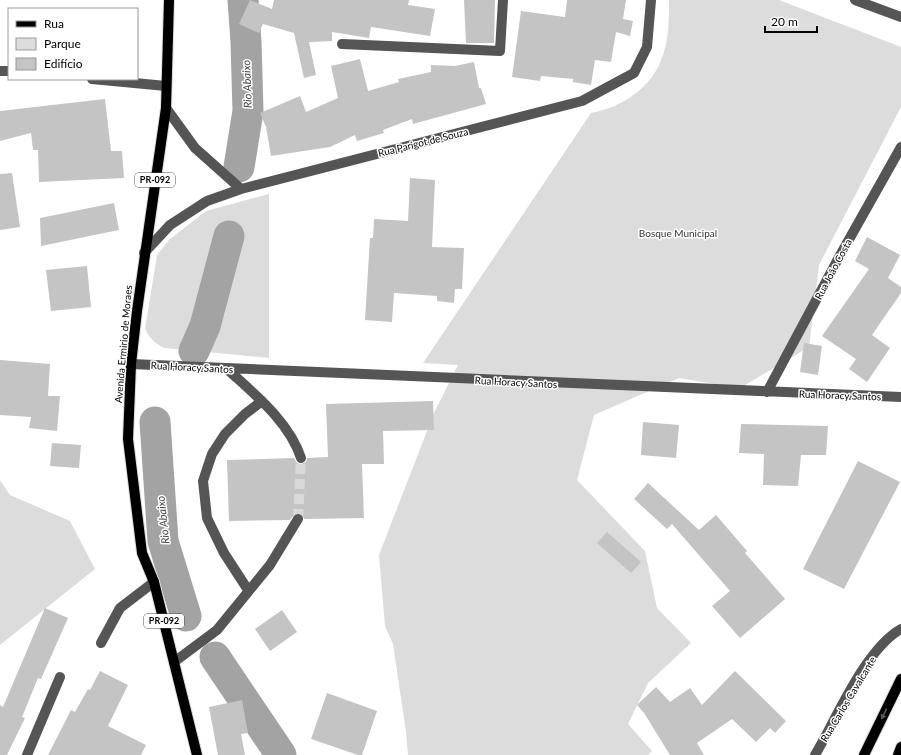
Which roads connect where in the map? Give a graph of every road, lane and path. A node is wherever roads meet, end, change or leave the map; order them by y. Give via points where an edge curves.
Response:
1 (169, 0) edge
2 (503, 0) edge
3 (651, 0) edge
4 (855, 0) edge
5 (901, 18) edge
6 (342, 44) dead end
7 (103, 80) edge
8 (166, 86) junction
9 (166, 108) junction
10 (901, 147) edge
11 (241, 189) junction
12 (144, 253) junction
13 (131, 364) junction
14 (226, 368) junction
15 (767, 392) junction
16 (901, 397) edge
17 (262, 402) junction
18 (301, 458) tunnel mouth
19 (298, 519) tunnel mouth
20 (154, 582) junction
21 (248, 590) junction
22 (901, 629) edge
23 (101, 643) dead end
24 (174, 662) junction
25 (60, 677) dead end
26 (901, 679) edge
27 (901, 747) edge
28 (27, 755) edge
29 (197, 755) edge
30 (815, 755) edge
31 (864, 755) edge
32 (898, 755) edge

1 - 8 main road, Avenida Ermirio de Moraes / PR-092
2 - 6 street via 500,51
3 - 11 street, Rua Parigot de Souza via 647,47 634,73 582,101
4 - 5 street
7 - 8 street
8 - 9 main road, Avenida Ermirio de Moraes / PR-092
9 - 11 street via 196,148
9 - 12 main road, Avenida Ermirio de Moraes / PR-092
10 - 15 street, Rua João Costa
11 - 12 street, Rua Parigot de Souza via 207,201 170,225
12 - 13 main road, Avenida Ermirio de Moraes / PR-092
13 - 14 street, Rua Horacy Santos
13 - 20 main road, Avenida Ermirio de Moraes / PR-092 via 128,439 142,553
14 - 15 street, Rua Horacy Santos
14 - 17 street
15 - 16 street, Rua Horacy Santos
17 - 18 street via 297,445
17 - 21 street via 245,414 225,434 212,454 203,481 208,518 224,553
19 - 21 street via 270,564
20 - 23 street via 120,608
20 - 24 main road, Avenida Ermirio de Moraes / PR-092
21 - 24 street via 217,630
22 - 30 street, Rua Carlos Cavalcante via 885,641 871,658
24 - 29 main road, Avenida Ermirio de Moraes / PR-092
25 - 28 street
26 -> 31 main road
27 - 32 main road

